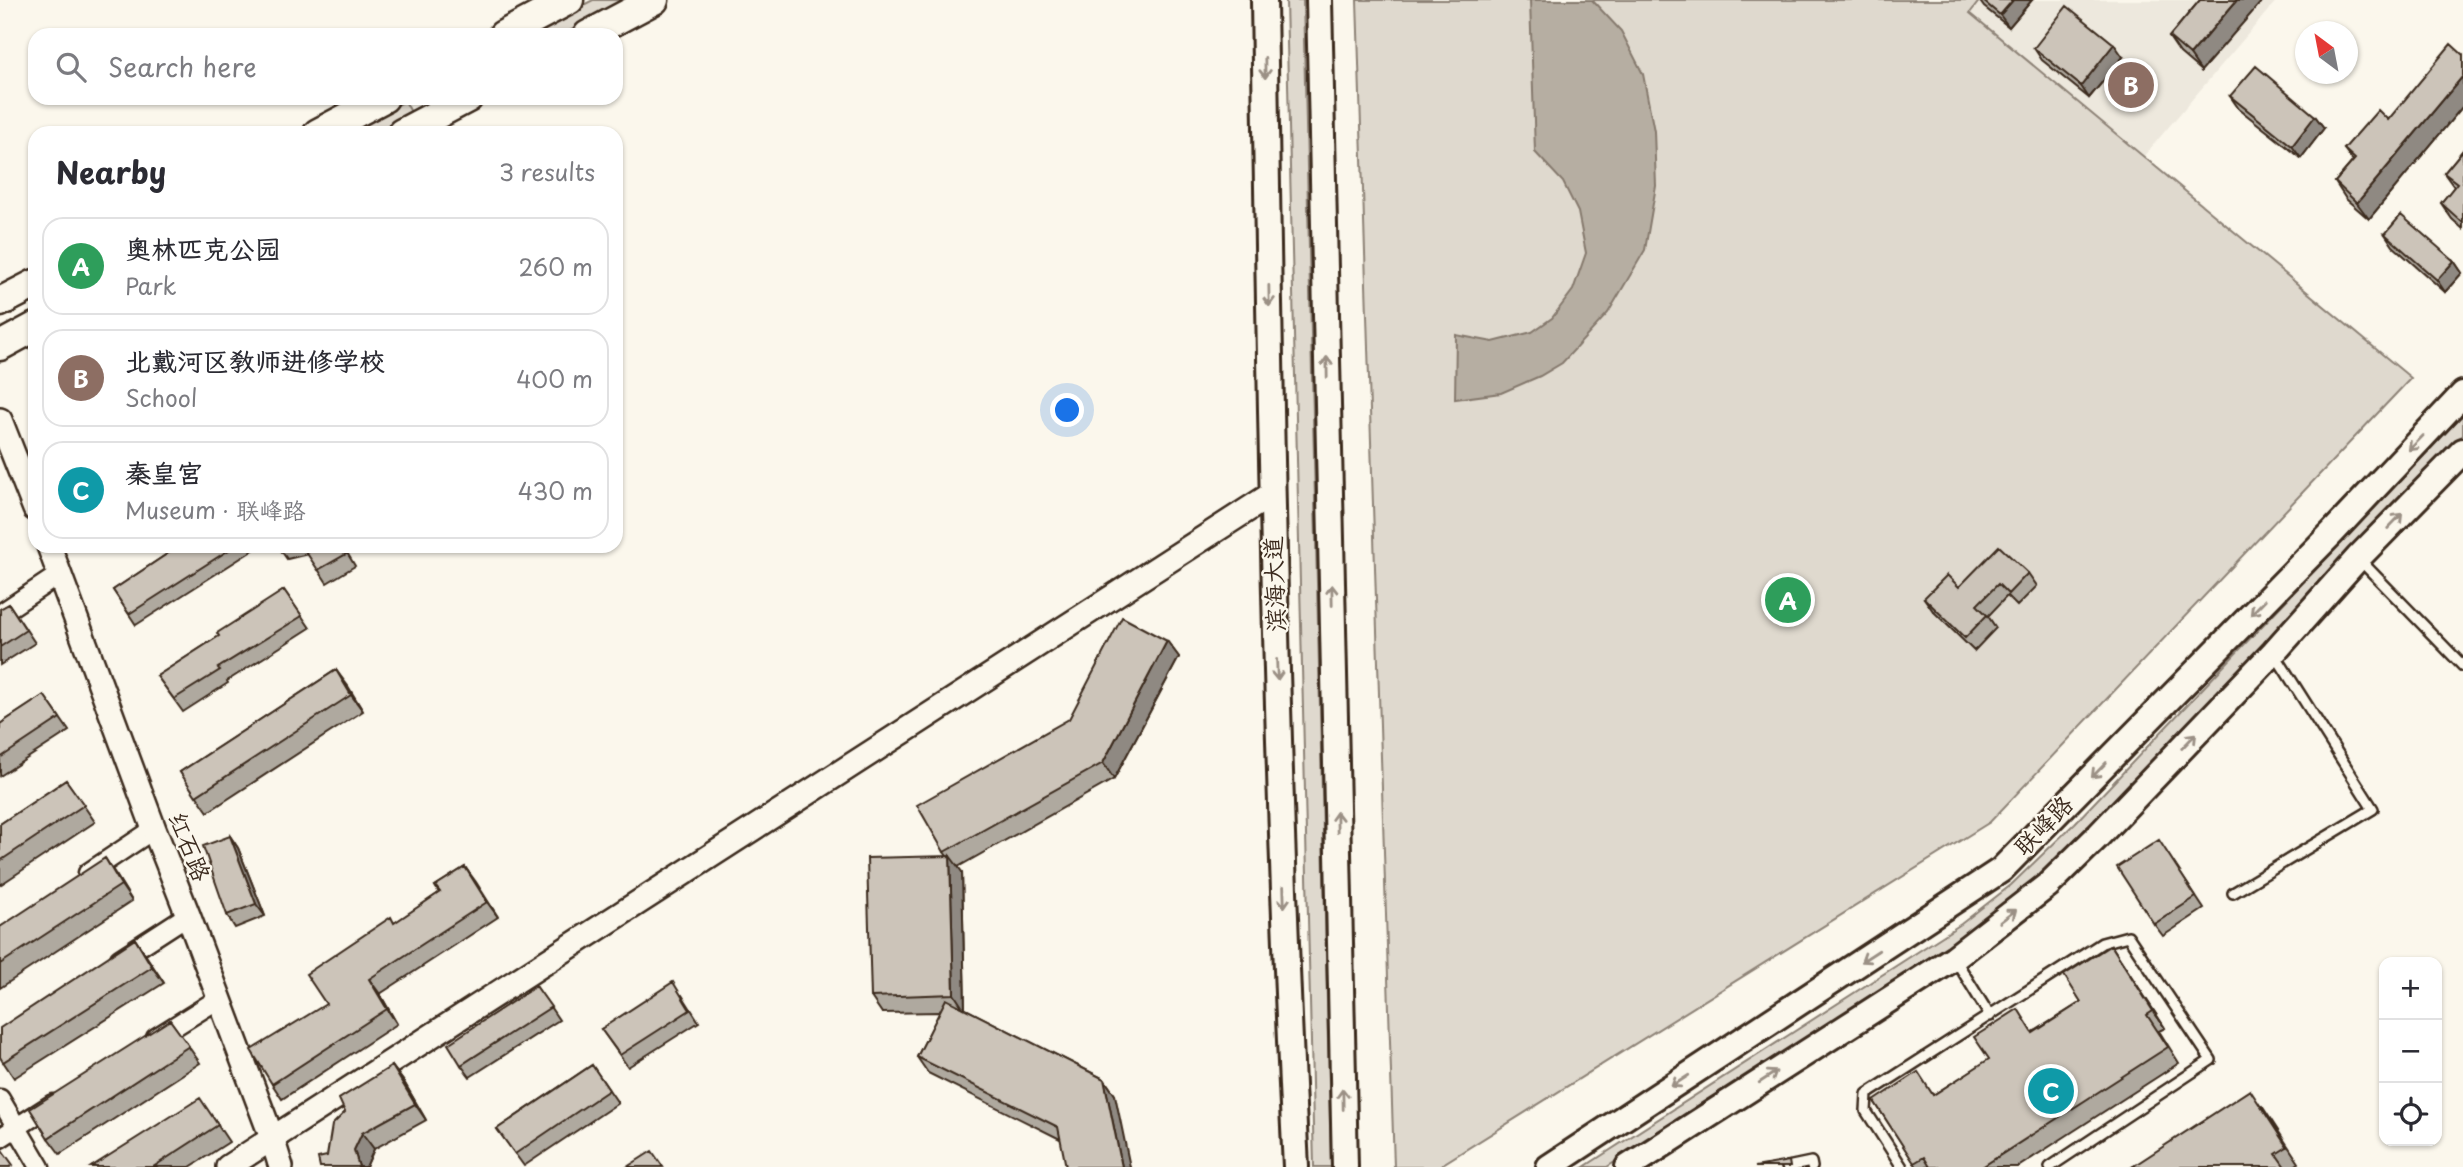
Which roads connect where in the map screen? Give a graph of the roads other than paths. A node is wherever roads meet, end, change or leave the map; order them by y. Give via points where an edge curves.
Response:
1 (569, 0) edge
2 (654, 0) edge
3 (1264, 0) edge
4 (1320, 0) edge
5 (516, 28) edge
6 (601, 28) edge
7 (371, 105) edge
8 (455, 105) edge
9 (331, 126) edge
10 (415, 126) edge
11 (28, 288) edge
12 (0, 302) edge
13 (28, 331) edge
14 (0, 346) edge
15 (2463, 394) edge
16 (0, 420) edge
17 (2463, 451) edge
18 (28, 491) edge
19 (1272, 494) junction
20 (52, 553) edge
21 (2358, 558) junction
22 (60, 574) junction
23 (0, 614) edge
24 (2274, 652) junction
25 (2463, 666) edge
26 (154, 830) junction
27 (77, 880) edge
28 (2232, 893) dead end
29 (188, 915) junction
30 (1954, 958) junction
31 (111, 965) edge
32 (219, 998) junction
33 (1990, 1016) junction
34 (141, 1048) edge
35 (73, 1091) edge
36 (0, 1099) edge
37 (16, 1127) junction
38 (0, 1138) edge
39 (272, 1138) junction
40 (40, 1167) edge
41 (228, 1167) edge
42 (281, 1167) edge
43 (1296, 1167) edge
44 (1345, 1167) edge
45 (1549, 1167) edge
46 (1628, 1167) edge
47 (1787, 1167) edge
48 (1812, 1167) edge
49 (1902, 1167) edge
50 (2050, 1167) edge

1 - 5 main road
2 - 6 main road
3 -> 19 main road, 滨海大道
44 -> 4 main road
7 - 9 main road
8 - 10 main road
11 - 12 main road
13 - 14 main road
15 -> 45 main road, 联峰路 via 2001,870
16 - 18 street
21 -> 17 main road, 联峰路
19 - 39 street
19 -> 43 main road, 滨海大道
20 - 22 street, 红石路
21 - 24 main road, 联峰路
21 - 25 lane
22 - 23 street
22 - 26 street, 红石路
24 - 28 lane via 2373,808
30 -> 24 main road, 联峰路 via 2048,885
26 - 27 street
26 - 29 street, 红石路
29 - 31 street
29 - 32 street, 红石路
30 - 33 lane
46 -> 30 main road, 联峰路
32 - 34 street
32 - 39 street, 红石路
33 - 49 lane via 1867,1094 1866,1111
33 - 50 lane via 2102,943 2128,936 2211,1060
35 - 37 street
36 - 37 street
37 - 38 street
37 - 40 street
39 - 41 street
39 - 42 street, 红石路
47 - 48 lane via 1811,1162

